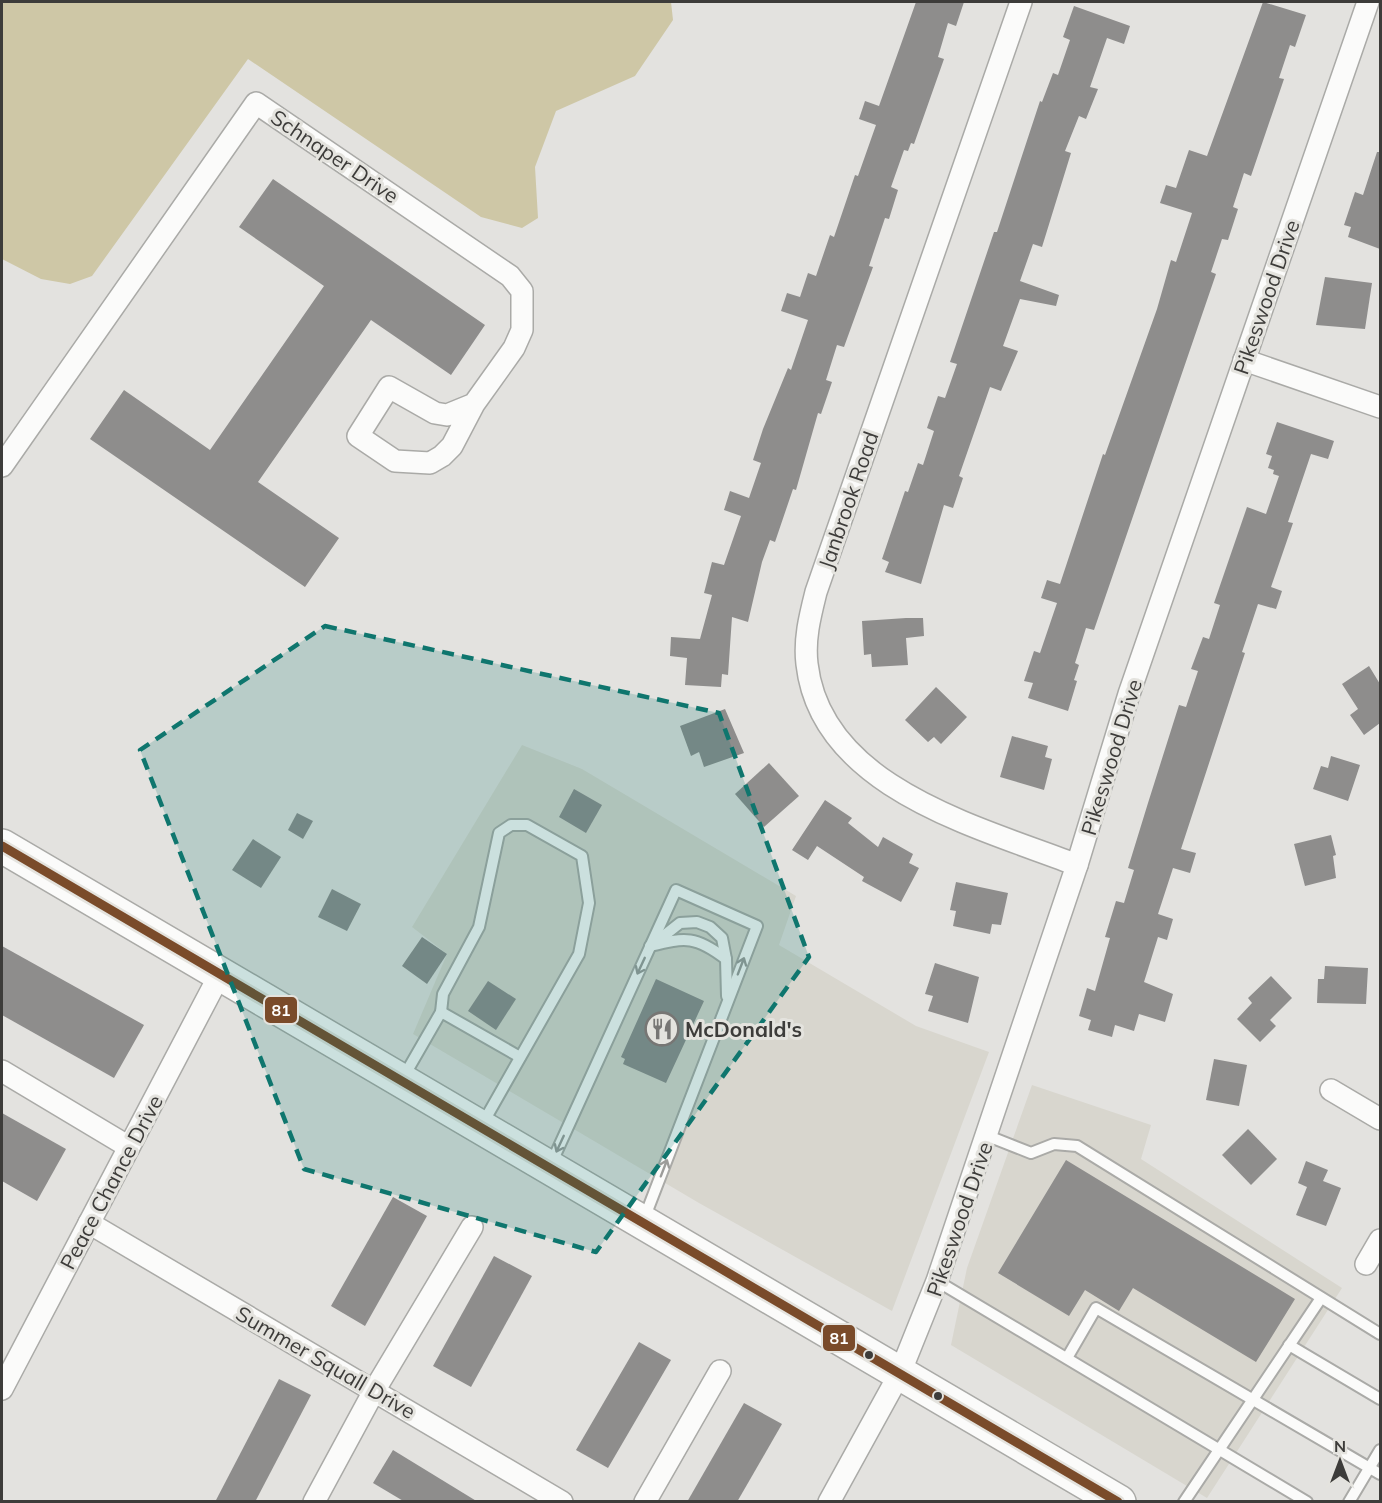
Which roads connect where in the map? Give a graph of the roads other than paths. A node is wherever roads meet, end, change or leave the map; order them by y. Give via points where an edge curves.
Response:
1 (1022, 2) edge
2 (1368, 2) edge
3 (1244, 360) junction
4 (474, 404) junction
5 (1380, 407) edge
6 (2, 466) edge
7 (2, 846) edge
8 (1077, 865) junction
9 (651, 946) junction
10 (726, 959) junction
11 (220, 974) junction
12 (727, 1003) junction
13 (441, 1012) junction
14 (520, 1057) junction
15 (2, 1071) edge
16 (402, 1081) junction
17 (1331, 1090) dead end
18 (1380, 1119) edge
19 (481, 1127) junction
20 (988, 1136) junction
21 (129, 1147) junction
22 (549, 1167) junction
23 (643, 1222) junction
24 (89, 1223) junction
25 (472, 1227) dead end
26 (1380, 1240) edge
27 (1366, 1264) dead end
28 (938, 1281) junction
29 (1321, 1298) junction
30 (1380, 1334) edge
31 (1289, 1345) junction
32 (1067, 1358) junction
33 (720, 1371) dead end
34 (900, 1373) junction
35 (2, 1389) edge
36 (374, 1391) junction
37 (1380, 1399) edge
38 (1253, 1400) junction
39 (1219, 1449) junction
40 (1380, 1450) edge
41 (1370, 1468) junction
42 (1380, 1474) edge
43 (314, 1502) edge
44 (562, 1502) edge
45 (645, 1502) edge
46 (829, 1502) edge
47 (1119, 1502) edge
48 (1184, 1502) edge
49 (1306, 1502) edge
50 (1349, 1502) edge

1 - 8 street, Janbrook Road via 816,592 807,630 807,663 813,695 825,720 843,747 868,770 950,816
2 - 3 street, Pikeswood Drive
3 - 5 street
3 - 8 street, Pikeswood Drive via 1129,694
4 - 4 street, Schnaper Drive via 447,415 435,413 389,387 358,436 395,461 430,463 452,446
4 - 6 street, Schnaper Drive via 514,348 522,330 522,291 510,276 256,103
7 - 11 main road
8 - 20 street, Pikeswood Drive
9 - 10 lane via 689,938 707,944
9 - 10 lane via 680,923 697,922 722,938
12 -> 9 lane via 757,926 676,890
9 -> 22 lane
10 - 12 lane
11 - 16 main road
11 - 21 street, Peace Chance Drive
23 -> 12 lane
13 - 14 lane
13 - 14 lane via 443,994 479,927 499,833 511,825 527,825 582,856 589,903 579,954
13 - 16 lane
14 - 19 lane
15 - 21 street
16 - 19 main road
17 - 18 street
19 - 22 main road
20 - 28 street, Pikeswood Drive
20 - 29 lane via 1031,1153 1054,1144 1077,1146
21 - 24 street, Peace Chance Drive
22 - 23 main road
23 - 34 main road
24 - 35 street, Peace Chance Drive
24 - 36 street, Summer Squall Drive
25 - 36 street
26 - 27 street
28 - 32 lane
28 - 34 street, Pikeswood Drive
29 - 30 lane
29 - 31 lane
31 - 37 lane
31 - 38 lane
32 - 38 lane via 1096,1308
32 - 39 lane
33 - 45 street
34 - 46 street, Pikeswood Drive
34 - 47 main road
36 - 43 street
36 - 44 street, Summer Squall Drive
38 - 39 lane
38 - 41 lane
39 - 48 lane
39 - 49 lane
40 - 41 lane
41 - 42 lane
41 - 50 lane

